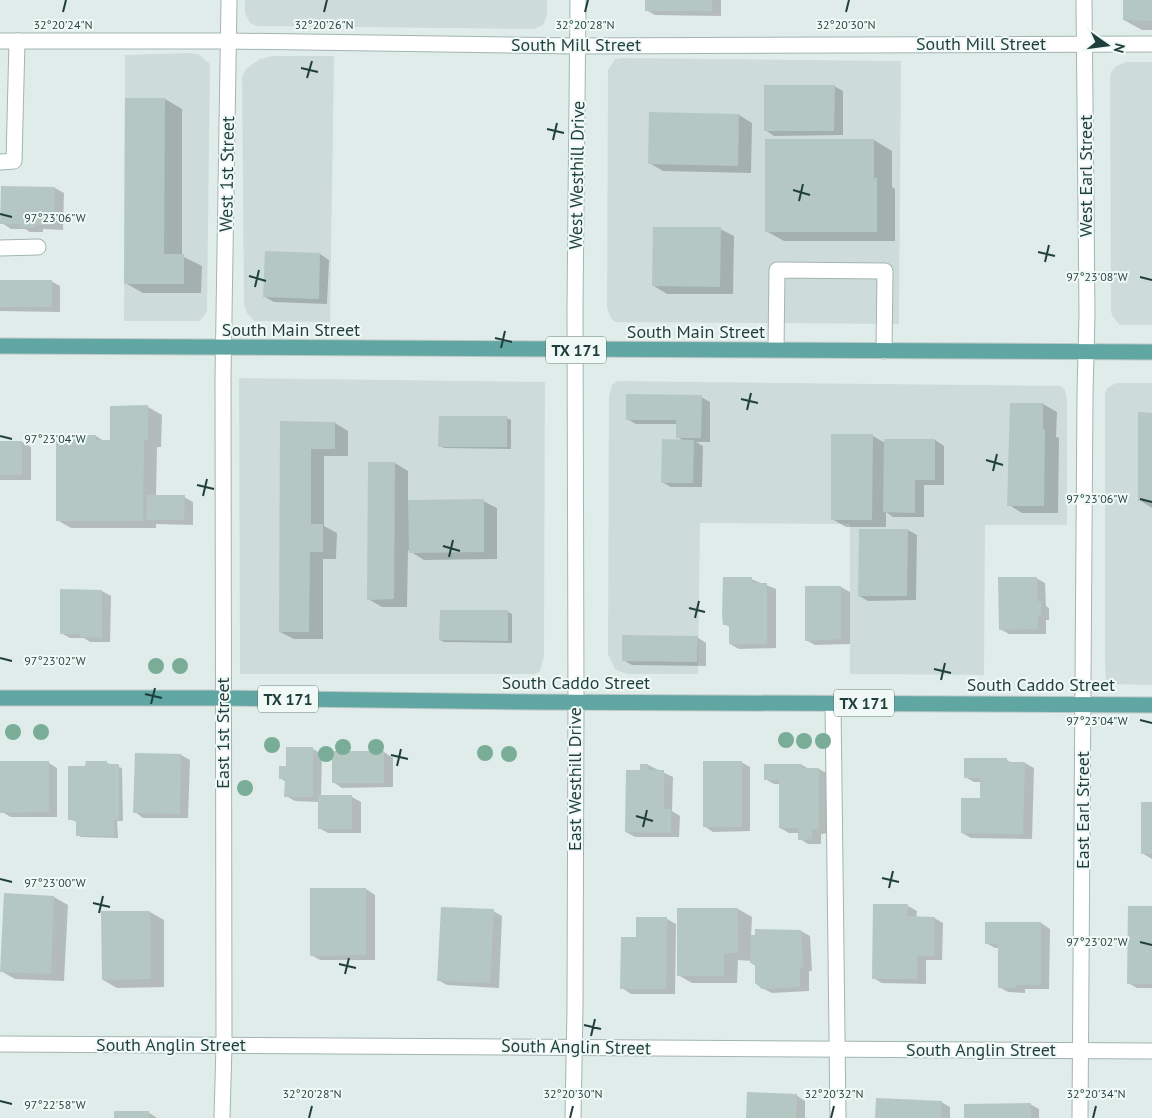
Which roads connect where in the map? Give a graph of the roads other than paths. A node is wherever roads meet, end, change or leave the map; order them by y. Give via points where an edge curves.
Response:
1 (229, 0) edge
2 (578, 0) edge
3 (1084, 0) edge
4 (0, 41) edge
5 (17, 41) junction
6 (230, 41) junction
7 (1085, 44) junction
8 (1152, 44) edge
9 (579, 46) junction
10 (7, 161) edge
11 (38, 247) dead end
12 (0, 248) edge
13 (0, 346) edge
14 (223, 348) junction
15 (575, 350) junction
16 (776, 350) junction
17 (884, 351) junction
18 (1086, 352) junction
19 (1152, 352) edge
20 (0, 698) edge
21 (223, 698) junction
22 (576, 702) junction
23 (833, 703) junction
24 (1083, 704) junction
25 (1152, 704) edge
26 (0, 1044) edge
27 (224, 1045) junction
28 (575, 1047) junction
29 (838, 1049) junction
30 (1081, 1050) junction
31 (1152, 1051) edge
32 (222, 1118) edge
33 (573, 1118) edge
34 (838, 1118) edge
35 (1080, 1118) edge

1 - 6 street, West 1st Street
2 - 9 street, West Westhill Drive
3 - 7 street, West Earl Street
4 - 5 street, South Mill Street
5 - 6 street, South Mill Street
5 - 10 street
6 - 9 street, South Mill Street
6 - 14 street, West 1st Street
7 - 8 street, South Mill Street
7 - 9 street, South Mill Street
7 - 18 street, West Earl Street
9 - 15 street, West Westhill Drive
11 - 12 street
13 - 14 main road, South Main Street / TX 171
14 - 15 main road, South Main Street / TX 171
14 - 21 street, East 1st Street
15 - 16 main road, South Main Street / TX 171
15 - 22 street, East Westhill Drive
16 - 17 main road, South Main Street / TX 171
16 - 17 street via 777,270 886,271
17 - 18 main road, South Main Street / TX 171
18 - 19 main road, South Main Street / TX 171
18 - 24 street, East Earl Street
20 - 21 main road, South Caddo Street / TX 171
21 - 22 main road, South Caddo Street / TX 171
21 - 27 street, East 1st Street
22 - 23 main road, South Caddo Street / TX 171
22 - 28 street, East Westhill Drive
23 - 24 main road, South Caddo Street / TX 171
23 - 29 street
24 - 25 main road, South Caddo Street / TX 171
24 - 30 street, East Earl Street
26 - 27 street, South Anglin Street
27 - 28 street, South Anglin Street
27 - 32 street, East 1st Street
28 - 29 street, South Anglin Street
28 - 33 street, East Westhill Drive
29 - 30 street, South Anglin Street
29 - 34 street
30 - 31 street, South Anglin Street
30 - 35 street, East Earl Street

